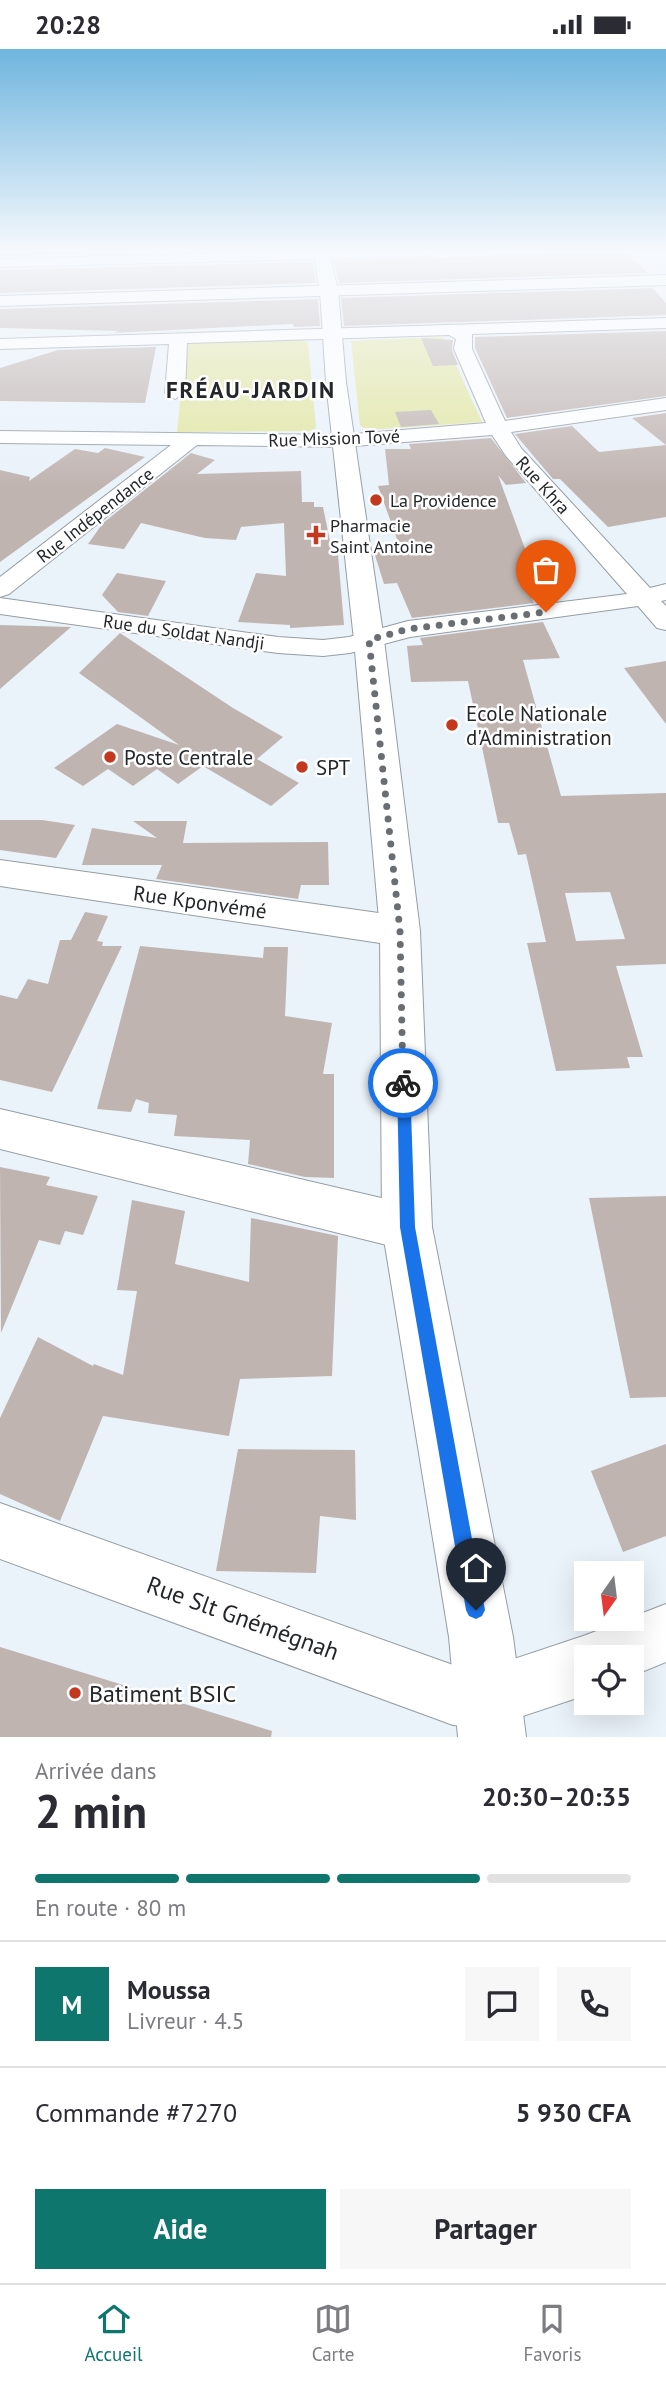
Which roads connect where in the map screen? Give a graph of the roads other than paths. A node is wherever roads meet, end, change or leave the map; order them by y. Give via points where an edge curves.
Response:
1 (54, 331) edge
2 (333, 331) edge
3 (430, 331) edge
4 (454, 331) edge
5 (333, 334) junction
6 (178, 339) junction
7 (41, 343) junction
8 (0, 344) edge
9 (0, 359) edge
10 (175, 393) dead end
11 (666, 404) edge
12 (498, 428) junction
13 (0, 437) edge
14 (191, 440) junction
15 (342, 441) junction
16 (0, 589) edge
17 (656, 596) edge
18 (0, 605) edge
19 (666, 622) edge
20 (369, 640) junction
21 (0, 873) edge
22 (400, 931) junction
23 (0, 1129) edge
24 (407, 1227) junction
25 (0, 1531) edge
26 (666, 1633) edge
27 (636, 1645) edge
28 (574, 1671) edge
29 (489, 1717) edge

1 - 7 street
2 - 5 main road
3 - 5 street
4 - 12 street, Rue Khra via 465,337 463,349
5 - 6 street
5 - 15 main road
6 - 7 street
6 - 10 street
7 - 8 street
7 - 9 street
11 - 12 street, Rue Mission Tové
12 - 15 street, Rue Mission Tové
12 - 17 street, Rue Khra via 513,452
13 - 14 street, Rue Mission Tové
14 - 15 street, Rue Mission Tové
14 - 16 street, Rue Indépendance
15 - 20 main road
17 - 19 street, Rue Khra
17 - 20 street, Rue du Soldat Nandji via 408,629
18 - 20 street, Rue du Soldat Nandji via 278,645 323,648
20 - 22 main road
21 - 22 street, Rue Kponvémé
22 - 24 main road
23 - 24 street
24 - 29 main road via 481,1637
25 - 29 street, Rue Slt Gnémégnah via 453,1695
26 - 27 street
28 - 29 street

